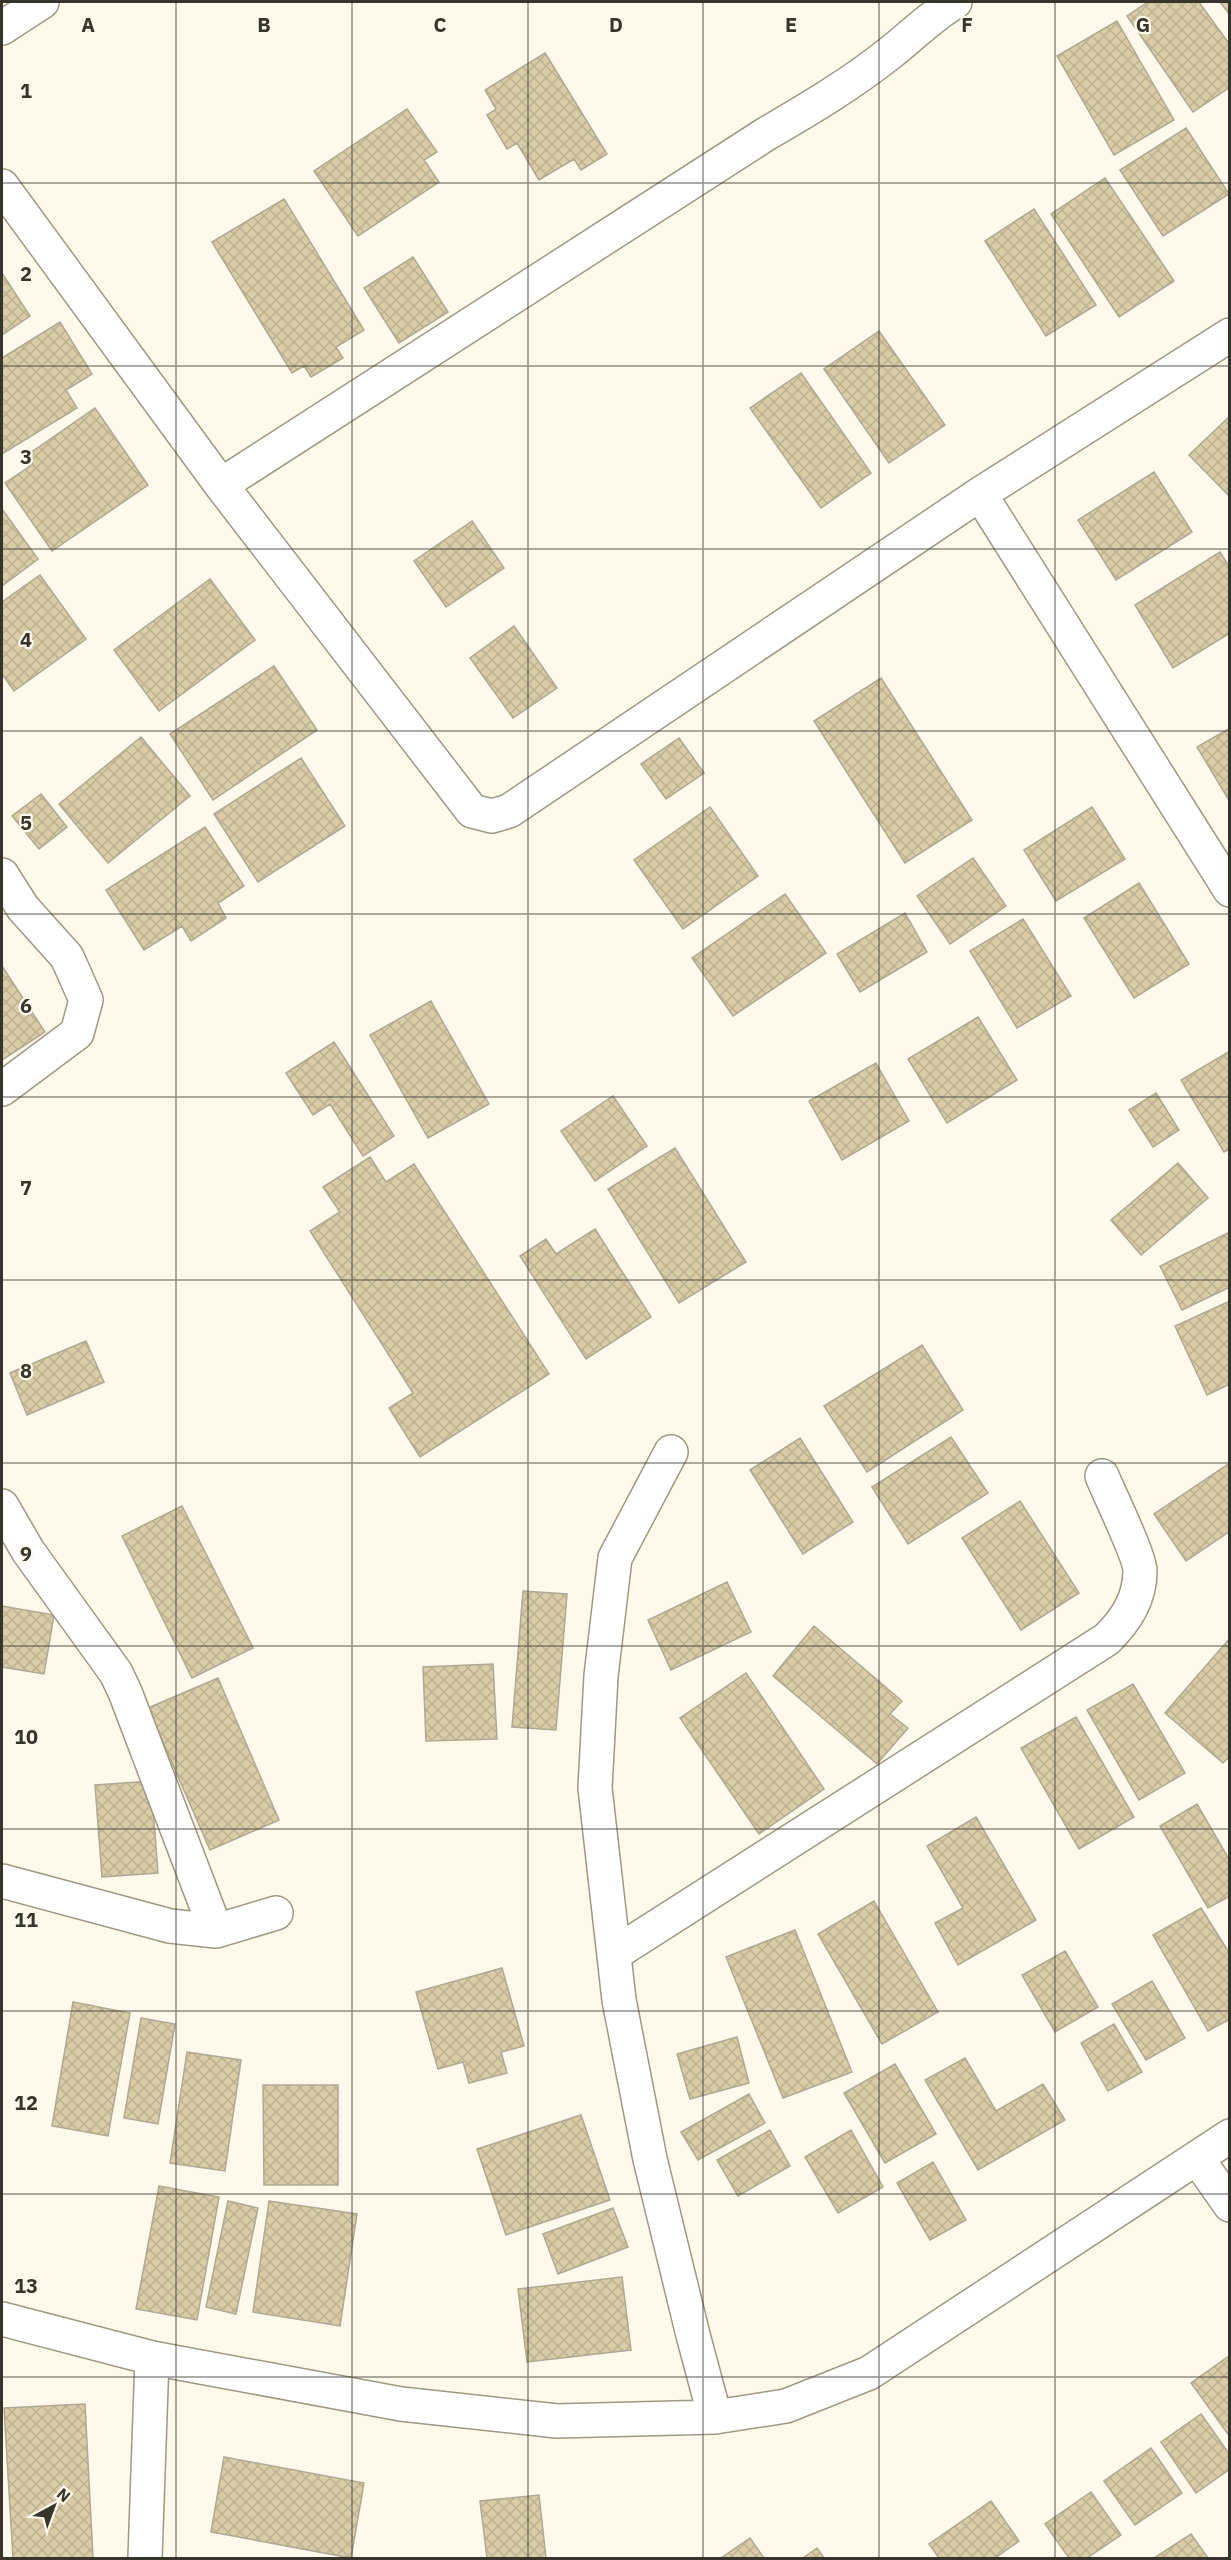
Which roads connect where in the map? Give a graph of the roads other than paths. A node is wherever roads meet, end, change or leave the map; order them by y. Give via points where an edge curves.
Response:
1 (42, 2) edge
2 (955, 2) edge
3 (2, 28) edge
4 (2, 186) edge
5 (1230, 335) edge
6 (221, 485) junction
7 (980, 495) junction
8 (2, 875) edge
9 (1230, 890) edge
10 (2, 1089) edge
11 (672, 1452) dead end
12 (1102, 1476) dead end
13 (2, 1506) edge
14 (2, 1881) edge
15 (276, 1913) dead end
16 (216, 1931) junction
17 (614, 1954) junction
18 (1230, 2136) edge
19 (1197, 2158) junction
20 (1230, 2205) edge
21 (2, 2319) edge
22 (152, 2358) junction
23 (716, 2417) junction
24 (145, 2559) edge

1 - 3 street
2 - 6 street via 937,12 839,91
4 - 6 street
5 - 7 street
6 - 7 street via 472,811 492,816 509,811
7 - 9 street
8 - 10 street via 23,908 67,957 86,1000 77,1032
11 - 17 street via 615,1558 601,1676 595,1788
12 - 17 street via 1140,1569 1136,1598 1124,1622 1107,1639
13 - 16 street via 28,1551 121,1683
14 - 16 street via 170,1926
15 - 16 street
17 - 23 street via 651,2159
18 - 19 street
19 - 20 street
19 - 23 street via 869,2373 786,2406
21 - 22 street
22 - 23 street via 401,2403 557,2421
22 - 24 street

